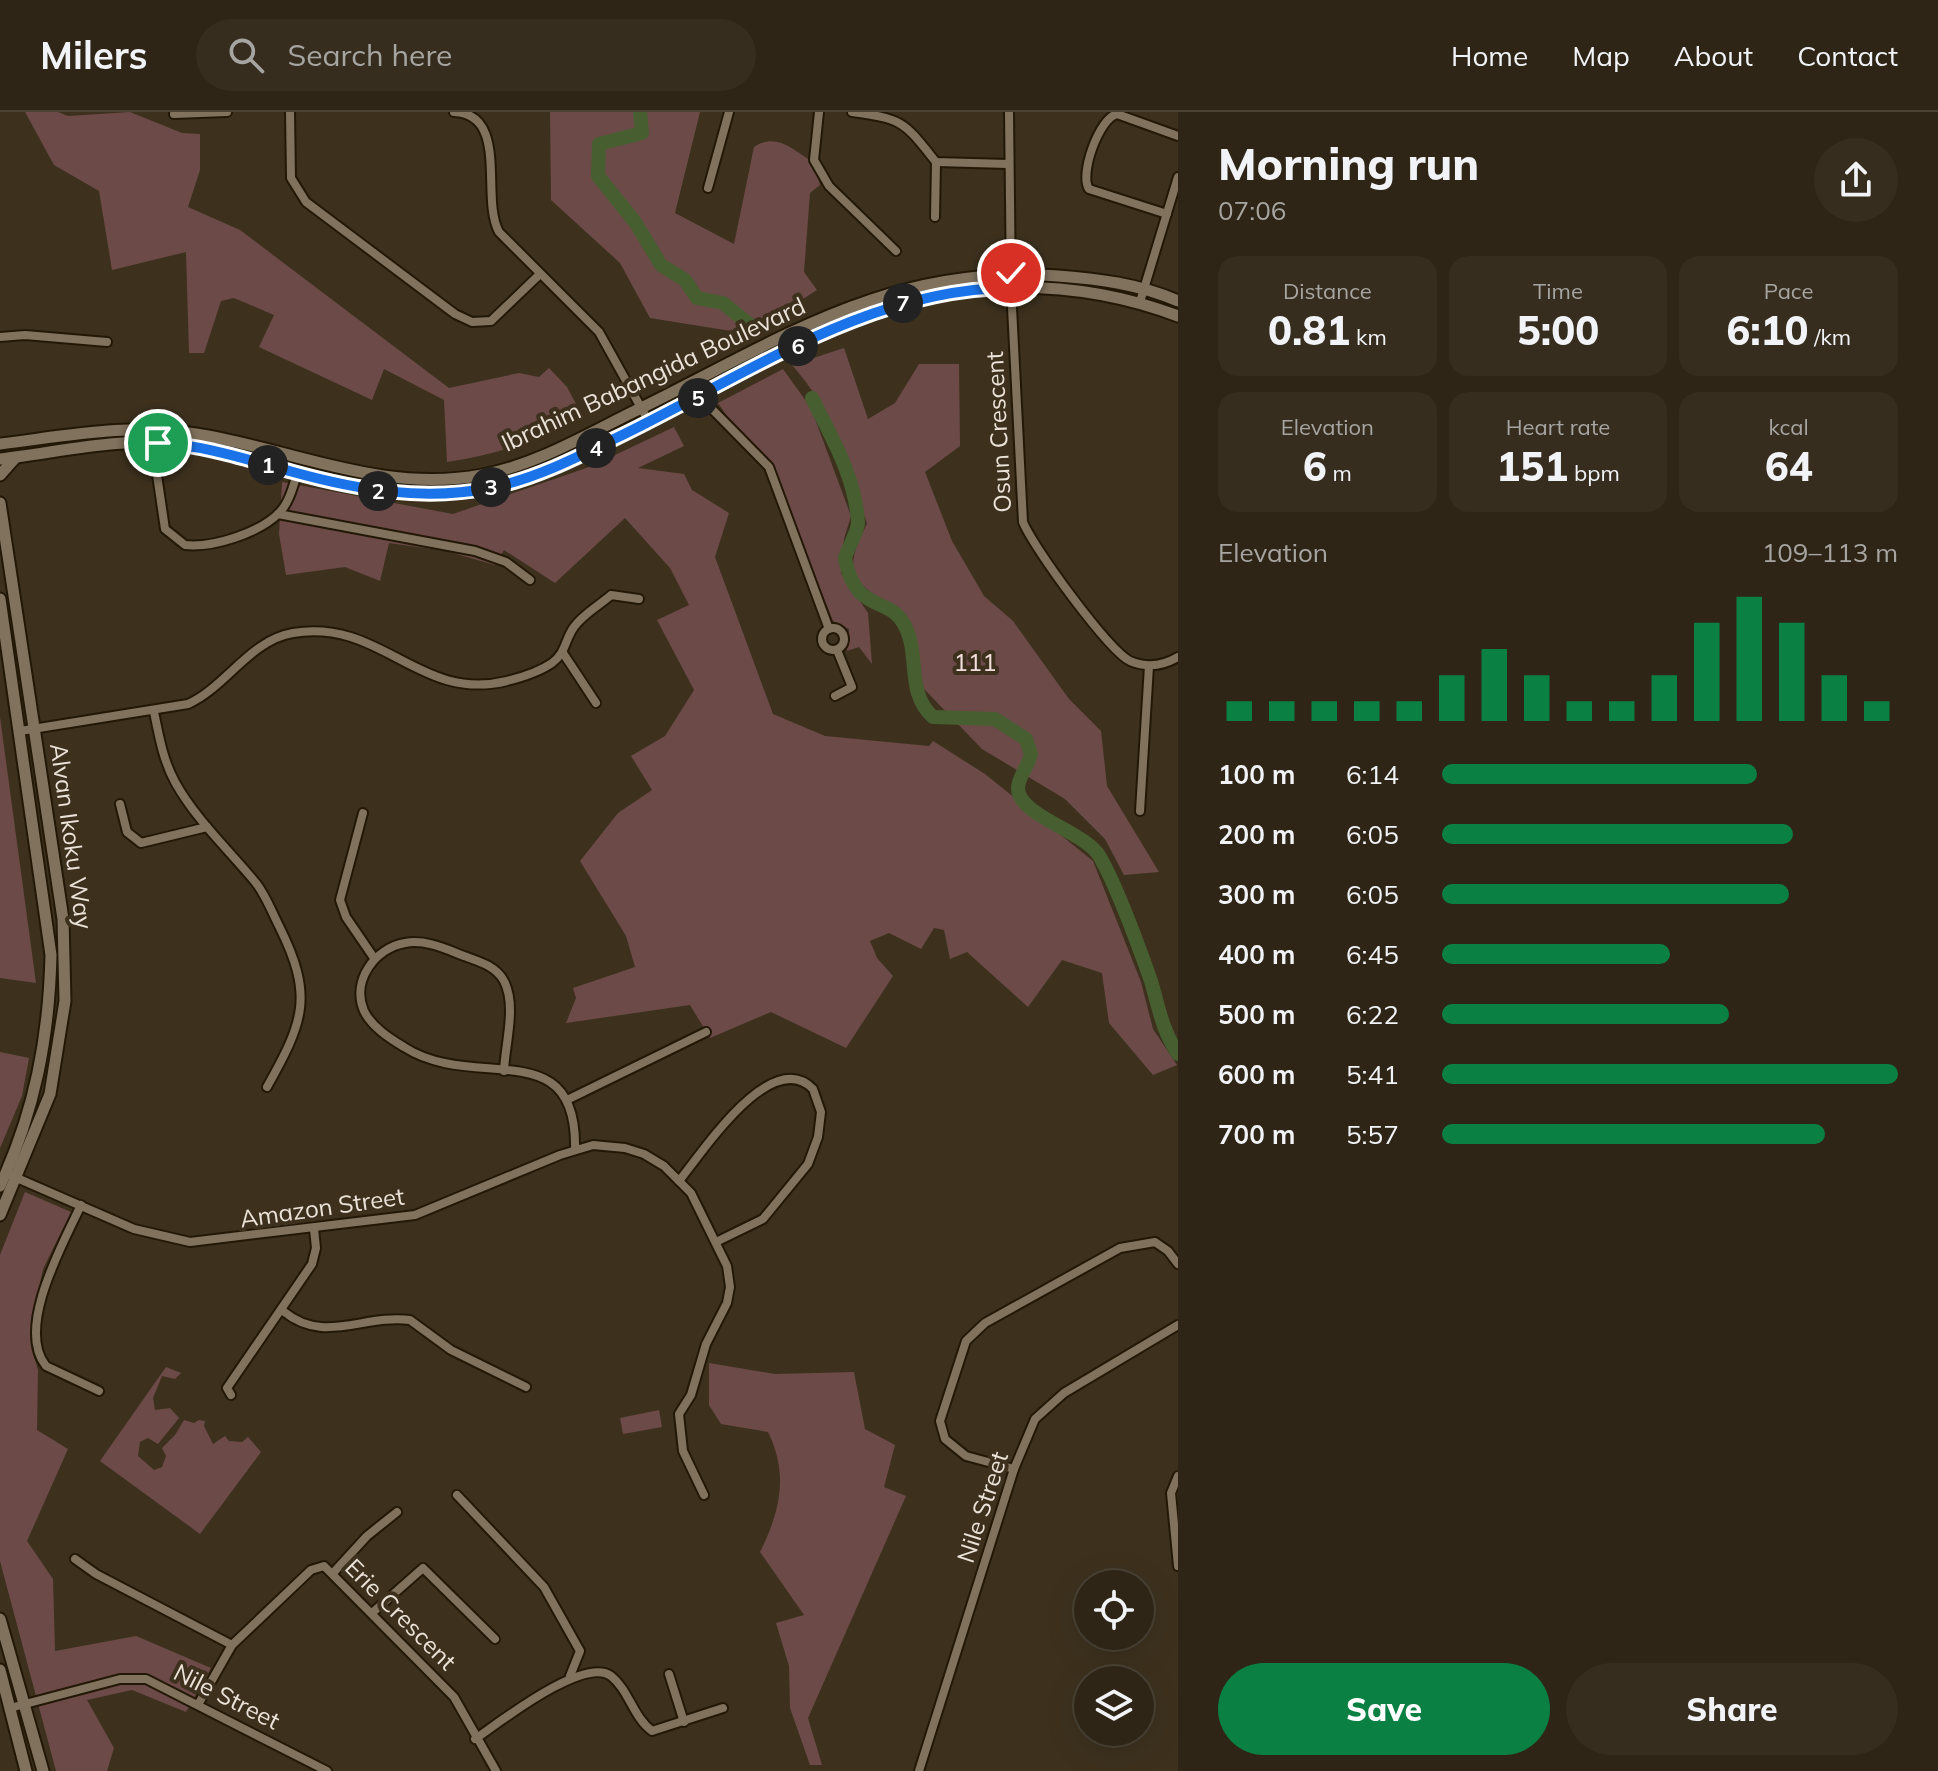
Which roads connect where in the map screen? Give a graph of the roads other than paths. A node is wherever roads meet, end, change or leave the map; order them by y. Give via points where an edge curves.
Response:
1 (227, 112) edge
2 (290, 112) edge
3 (454, 112) edge
4 (729, 112) edge
5 (819, 112) edge
6 (852, 112) edge
7 (1009, 112) edge
8 (174, 114) edge
9 (1109, 114) edge
10 (1178, 136) edge
11 (936, 162) junction
12 (1008, 164) junction
13 (1178, 177) edge
14 (708, 188) dead end
15 (1167, 214) junction
16 (935, 217) dead end
17 (896, 251) dead end
18 (1011, 273) junction
19 (540, 274) junction
20 (1011, 288) junction
21 (1145, 288) junction
22 (1178, 301) edge
23 (1140, 302) junction
24 (1178, 316) edge
25 (0, 337) edge
26 (107, 342) dead end
27 (708, 393) junction
28 (639, 409) junction
29 (649, 422) junction
30 (158, 443) junction
31 (0, 444) edge
32 (17, 457) junction
33 (0, 459) edge
34 (297, 474) junction
35 (0, 475) edge
36 (0, 503) edge
37 (278, 514) junction
38 (530, 580) dead end
39 (0, 599) edge
40 (639, 599) dead end
41 (829, 629) junction
42 (837, 650) junction
43 (563, 653) junction
44 (1178, 657) edge
45 (1149, 666) junction
46 (835, 696) dead end
47 (596, 703) dead end
48 (154, 712) junction
49 (35, 729) junction
50 (20, 731) junction
51 (120, 804) dead end
52 (1140, 811) dead end
53 (363, 813) dead end
54 (207, 827) junction
55 (374, 958) junction
56 (706, 1032) dead end
57 (504, 1071) junction
58 (267, 1087) dead end
59 (569, 1099) junction
60 (575, 1150) junction
61 (6, 1174) junction
62 (18, 1178) junction
63 (679, 1181) junction
64 (0, 1186) edge
65 (81, 1205) junction
66 (0, 1215) edge
67 (314, 1229) junction
68 (716, 1242) junction
69 (1178, 1264) edge
70 (283, 1311) junction
71 (1178, 1325) edge
72 (526, 1387) dead end
73 (99, 1391) dead end
74 (231, 1395) dead end
75 (1014, 1469) junction
76 (1178, 1476) edge
77 (457, 1495) dead end
78 (704, 1495) dead end
79 (397, 1512) dead end
80 (75, 1559) dead end
81 (1178, 1566) edge
82 (334, 1572) junction
83 (372, 1613) junction
84 (0, 1619) edge
85 (495, 1639) dead end
86 (232, 1645) junction
87 (0, 1670) edge
88 (669, 1674) dead end
89 (568, 1679) junction
90 (25, 1703) junction
91 (199, 1703) junction
92 (10, 1708) junction
93 (723, 1708) dead end
94 (684, 1722) junction
95 (475, 1739) junction
96 (26, 1771) edge
97 (43, 1771) edge
98 (327, 1771) edge
99 (496, 1771) edge
100 (919, 1771) edge

1 - 8 street
2 - 19 street via 291,178 306,202 455,314 472,322 491,321
3 - 19 street via 469,114 484,127 489,138 491,215 499,232
4 - 14 street
5 - 17 street via 814,160 829,186
6 - 11 street via 907,125
7 - 12 street, Osun Crescent
9 - 10 street
9 - 15 street via 1085,184
11 - 12 street
11 - 16 street
12 - 18 street, Osun Crescent
13 - 15 street
15 - 21 street
18 - 20 street, Osun Crescent
18 - 21 street, Ibrahim Babangida Boulevard
18 - 28 street, Ibrahim Babangida Boulevard via 907,287 850,306
19 - 28 street via 599,332
20 - 23 street, Ibrahim Babangida Boulevard via 1080,291
20 - 27 street, Ibrahim Babangida Boulevard via 972,289 878,311
20 - 45 street, Osun Crescent via 1023,522 1116,652
21 - 22 street, Ibrahim Babangida Boulevard
21 - 23 street
23 - 24 street, Ibrahim Babangida Boulevard
25 - 26 street
27 - 29 street, Ibrahim Babangida Boulevard
27 - 41 street via 708,405 769,467
28 - 29 street
28 - 31 street, Ibrahim Babangida Boulevard via 513,467 433,479 352,472 173,430 113,429
29 - 34 street, Ibrahim Babangida Boulevard via 546,471 490,488 388,492
30 - 32 street, Ibrahim Babangida Boulevard via 100,444
30 - 34 street, Ibrahim Babangida Boulevard via 225,453
30 - 37 street via 159,502 165,529 176,541 196,546 218,542
32 - 33 street, Ibrahim Babangida Boulevard
32 - 35 street
34 - 37 street
36 - 49 street, Alvan Ikoku Way
37 - 38 street via 475,551 506,562
39 - 50 street, Alvan Ikoku Way
40 - 43 street via 611,595 574,626
41 - 42 street via 822,642
41 - 42 street via 844,635
42 - 46 street via 852,687
43 - 47 street
43 - 48 street via 525,676 465,686 446,683 352,637 332,631 289,633 255,651 200,699
44 - 45 street
45 - 52 street
48 - 49 street
48 - 54 street via 169,768
49 - 50 street
49 - 62 street, Alvan Ikoku Way via 63,919 65,1001 50,1094
50 - 61 street, Alvan Ikoku Way via 48,921 50,1002 35,1093
51 - 54 street via 127,832 141,843
53 - 55 street via 340,900
54 - 58 street via 259,886 299,972 296,1029
55 - 57 street via 361,987 364,1010 374,1025 436,1062
55 - 57 street via 404,943 419,942 494,969 506,986 509,1012
56 - 59 street
57 - 59 street via 551,1080
59 - 60 street via 576,1118
60 - 63 street, Amazon Street via 593,1145 625,1148 664,1166
60 - 67 street, Amazon Street via 415,1215
61 - 62 street, Amazon Street
61 - 64 street, Alvan Ikoku Way
62 - 65 street, Amazon Street
62 - 66 street, Alvan Ikoku Way
63 - 68 street, Amazon Street via 691,1193
63 - 68 street via 759,1088 798,1080 813,1089 821,1112 808,1164 763,1219
65 - 67 street, Amazon Street via 134,1229 190,1242
65 - 73 street via 47,1279 37,1339 46,1366
67 - 70 street via 312,1264
68 - 78 street, Amazon Street via 727,1266 727,1303 679,1414 683,1451
69 - 75 street via 1155,1242 1137,1242 971,1334 961,1351 940,1421 942,1430 966,1456
70 - 72 street via 297,1323 317,1329 410,1320 451,1350
70 - 74 street via 227,1388
71 - 75 street, Nile Street via 1049,1404 1035,1419
75 - 100 street, Nile Street
76 - 81 street via 1171,1493
77 - 89 street via 544,1587 580,1651
79 - 82 street
80 - 86 street
82 - 83 street, Erie Crescent
82 - 86 street, Erie Crescent via 324,1566 311,1570
83 - 85 street via 423,1568
83 - 95 street, Erie Crescent via 454,1697
84 - 90 street
86 - 91 street, Erie Crescent
87 - 92 street
88 - 94 street
89 - 94 street via 591,1670 609,1674 652,1731
89 - 95 street
90 - 91 street, Nile Street via 132,1677 159,1683
90 - 92 street, Nile Street
90 - 97 street
91 - 98 street, Nile Street
92 - 96 street
93 - 94 street
95 - 99 street, Erie Crescent

